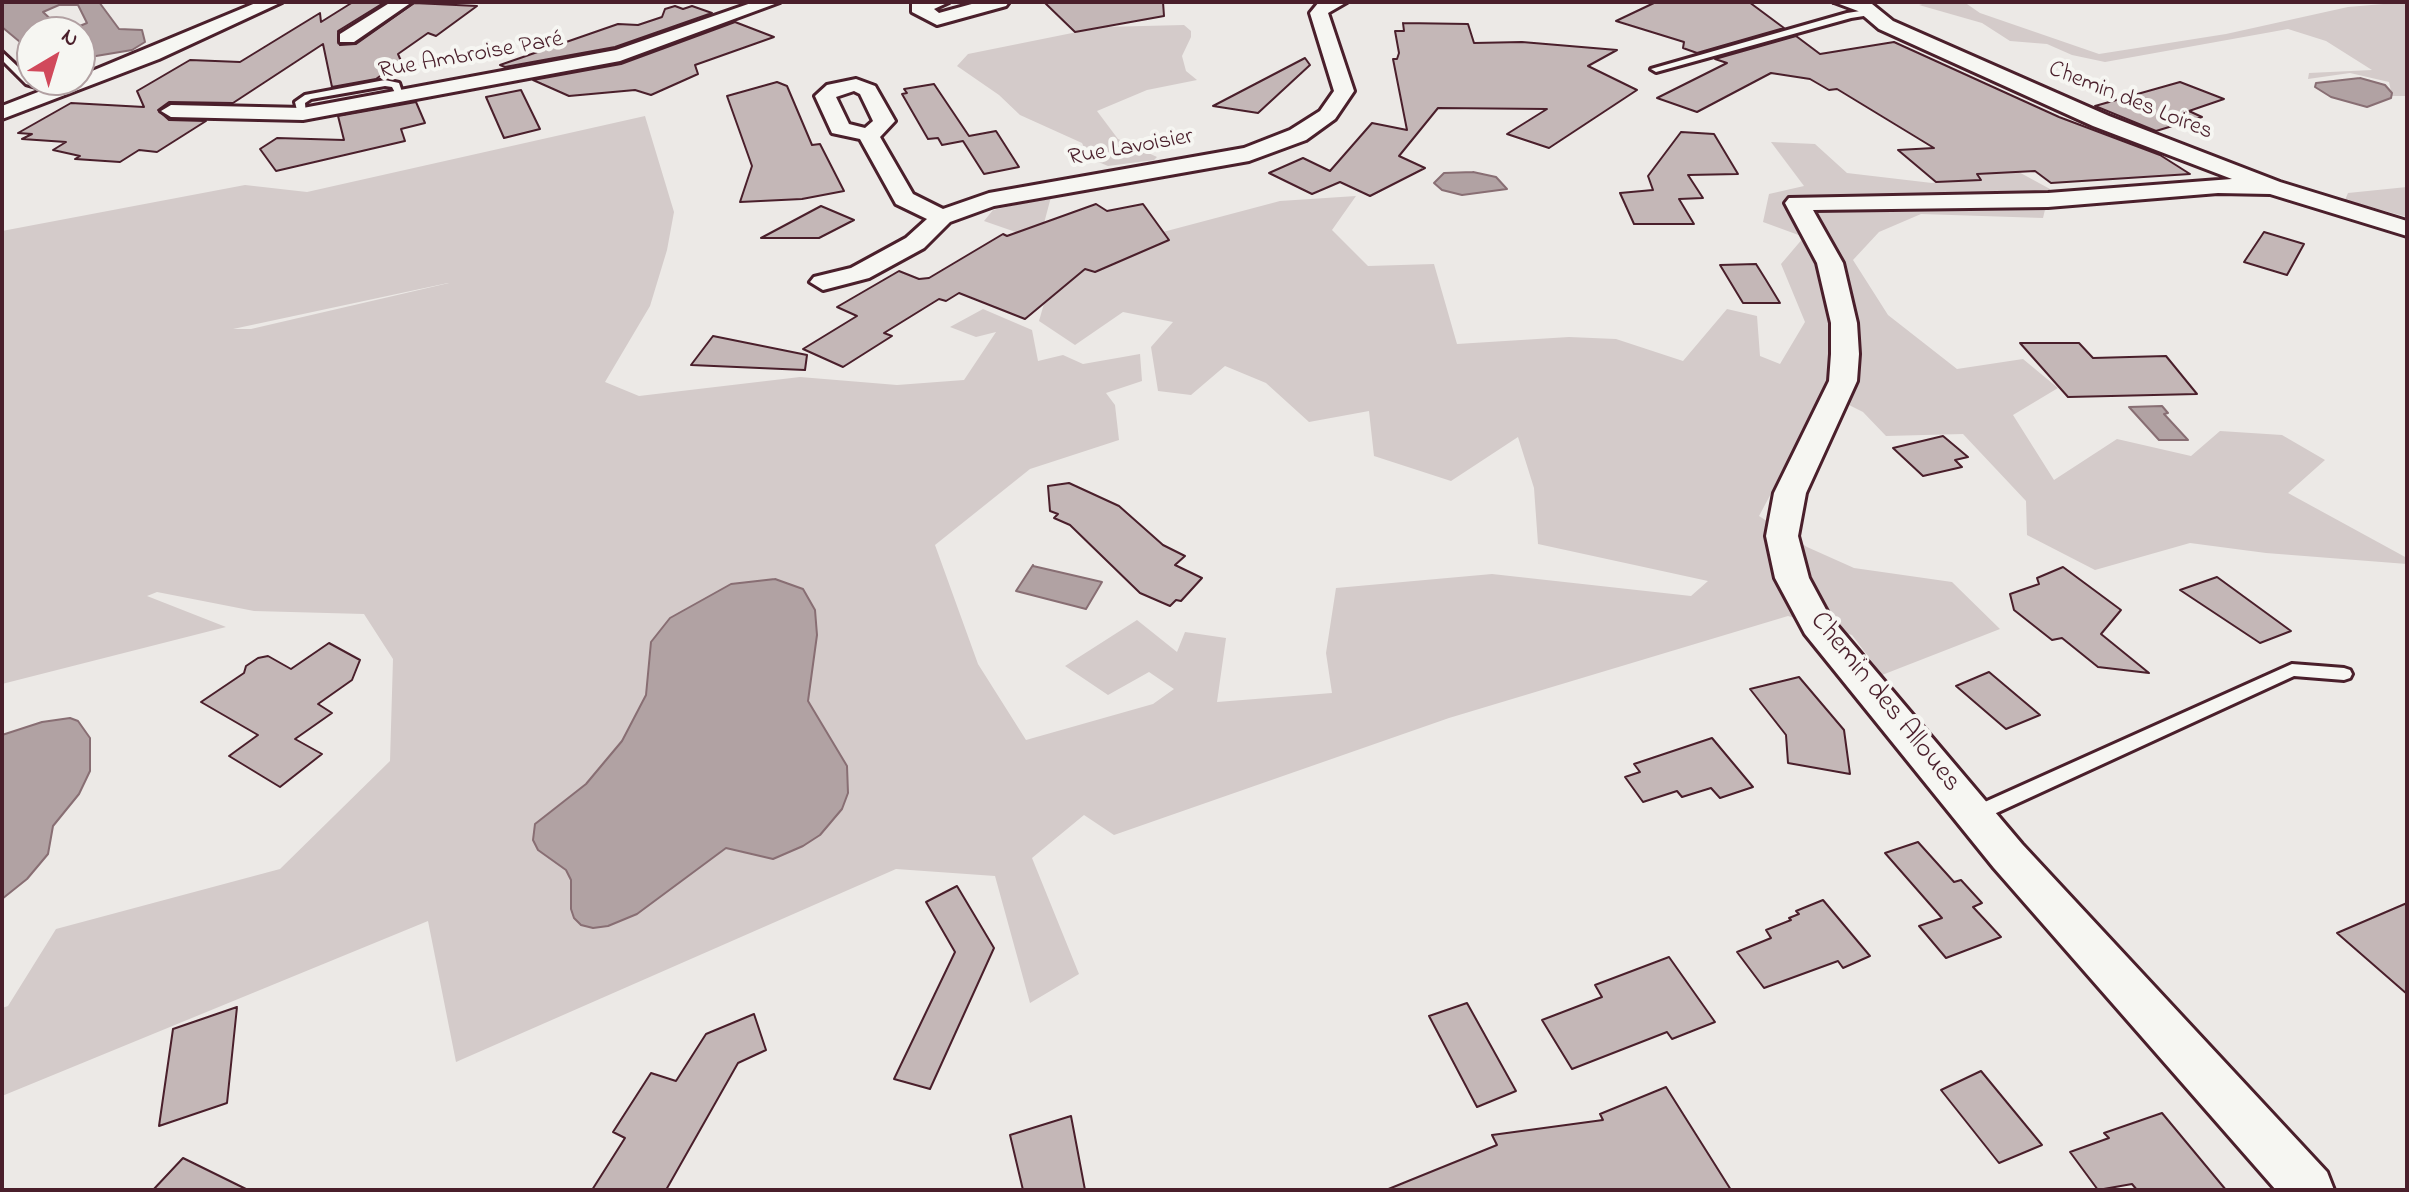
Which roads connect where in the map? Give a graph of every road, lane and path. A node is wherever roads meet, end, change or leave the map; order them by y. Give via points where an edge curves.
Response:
1 (273, 2) edge
2 (403, 2) edge
3 (771, 2) edge
4 (940, 2) edge
5 (1000, 2) edge
6 (1843, 2) edge
7 (1320, 4) edge
8 (1872, 10) edge
9 (347, 38) dead end
10 (1708, 66) dead end
11 (1656, 69) dead end
12 (96, 76) edge
13 (42, 96) edge
14 (171, 111) dead end
15 (2, 113) edge
16 (868, 135) dead end
17 (2272, 187) junction
18 (942, 217) junction
19 (2407, 229) edge
20 (823, 282) dead end
21 (2344, 674) dead end
22 (1974, 815) junction
23 (2309, 1190) edge

1 - 12 street
2 - 9 street
3 - 14 street, Rue Ambroise Paré via 620,55 303,114
4 - 5 street via 918,8 937,19
6 - 8 street, Chemin des Loires
7 - 18 street, Rue Lavoisier via 1344,91 1328,115 1298,135 1249,154 989,200
8 - 10 lane
8 - 11 lane
8 - 17 street, Chemin des Loires via 2101,121
13 - 15 street
16 - 18 street via 904,199
17 - 19 street, Chemin des Loires
17 - 22 street, Chemin des Alloues via 2218,186 2048,200 1797,203 1830,263 1844,323 1845,354 1843,381 1783,516 1792,578 1817,625
18 - 20 street, Rue Lavoisier via 915,243 860,273
21 - 22 lane via 2292,670
22 - 23 street, Chemin des Alloues

